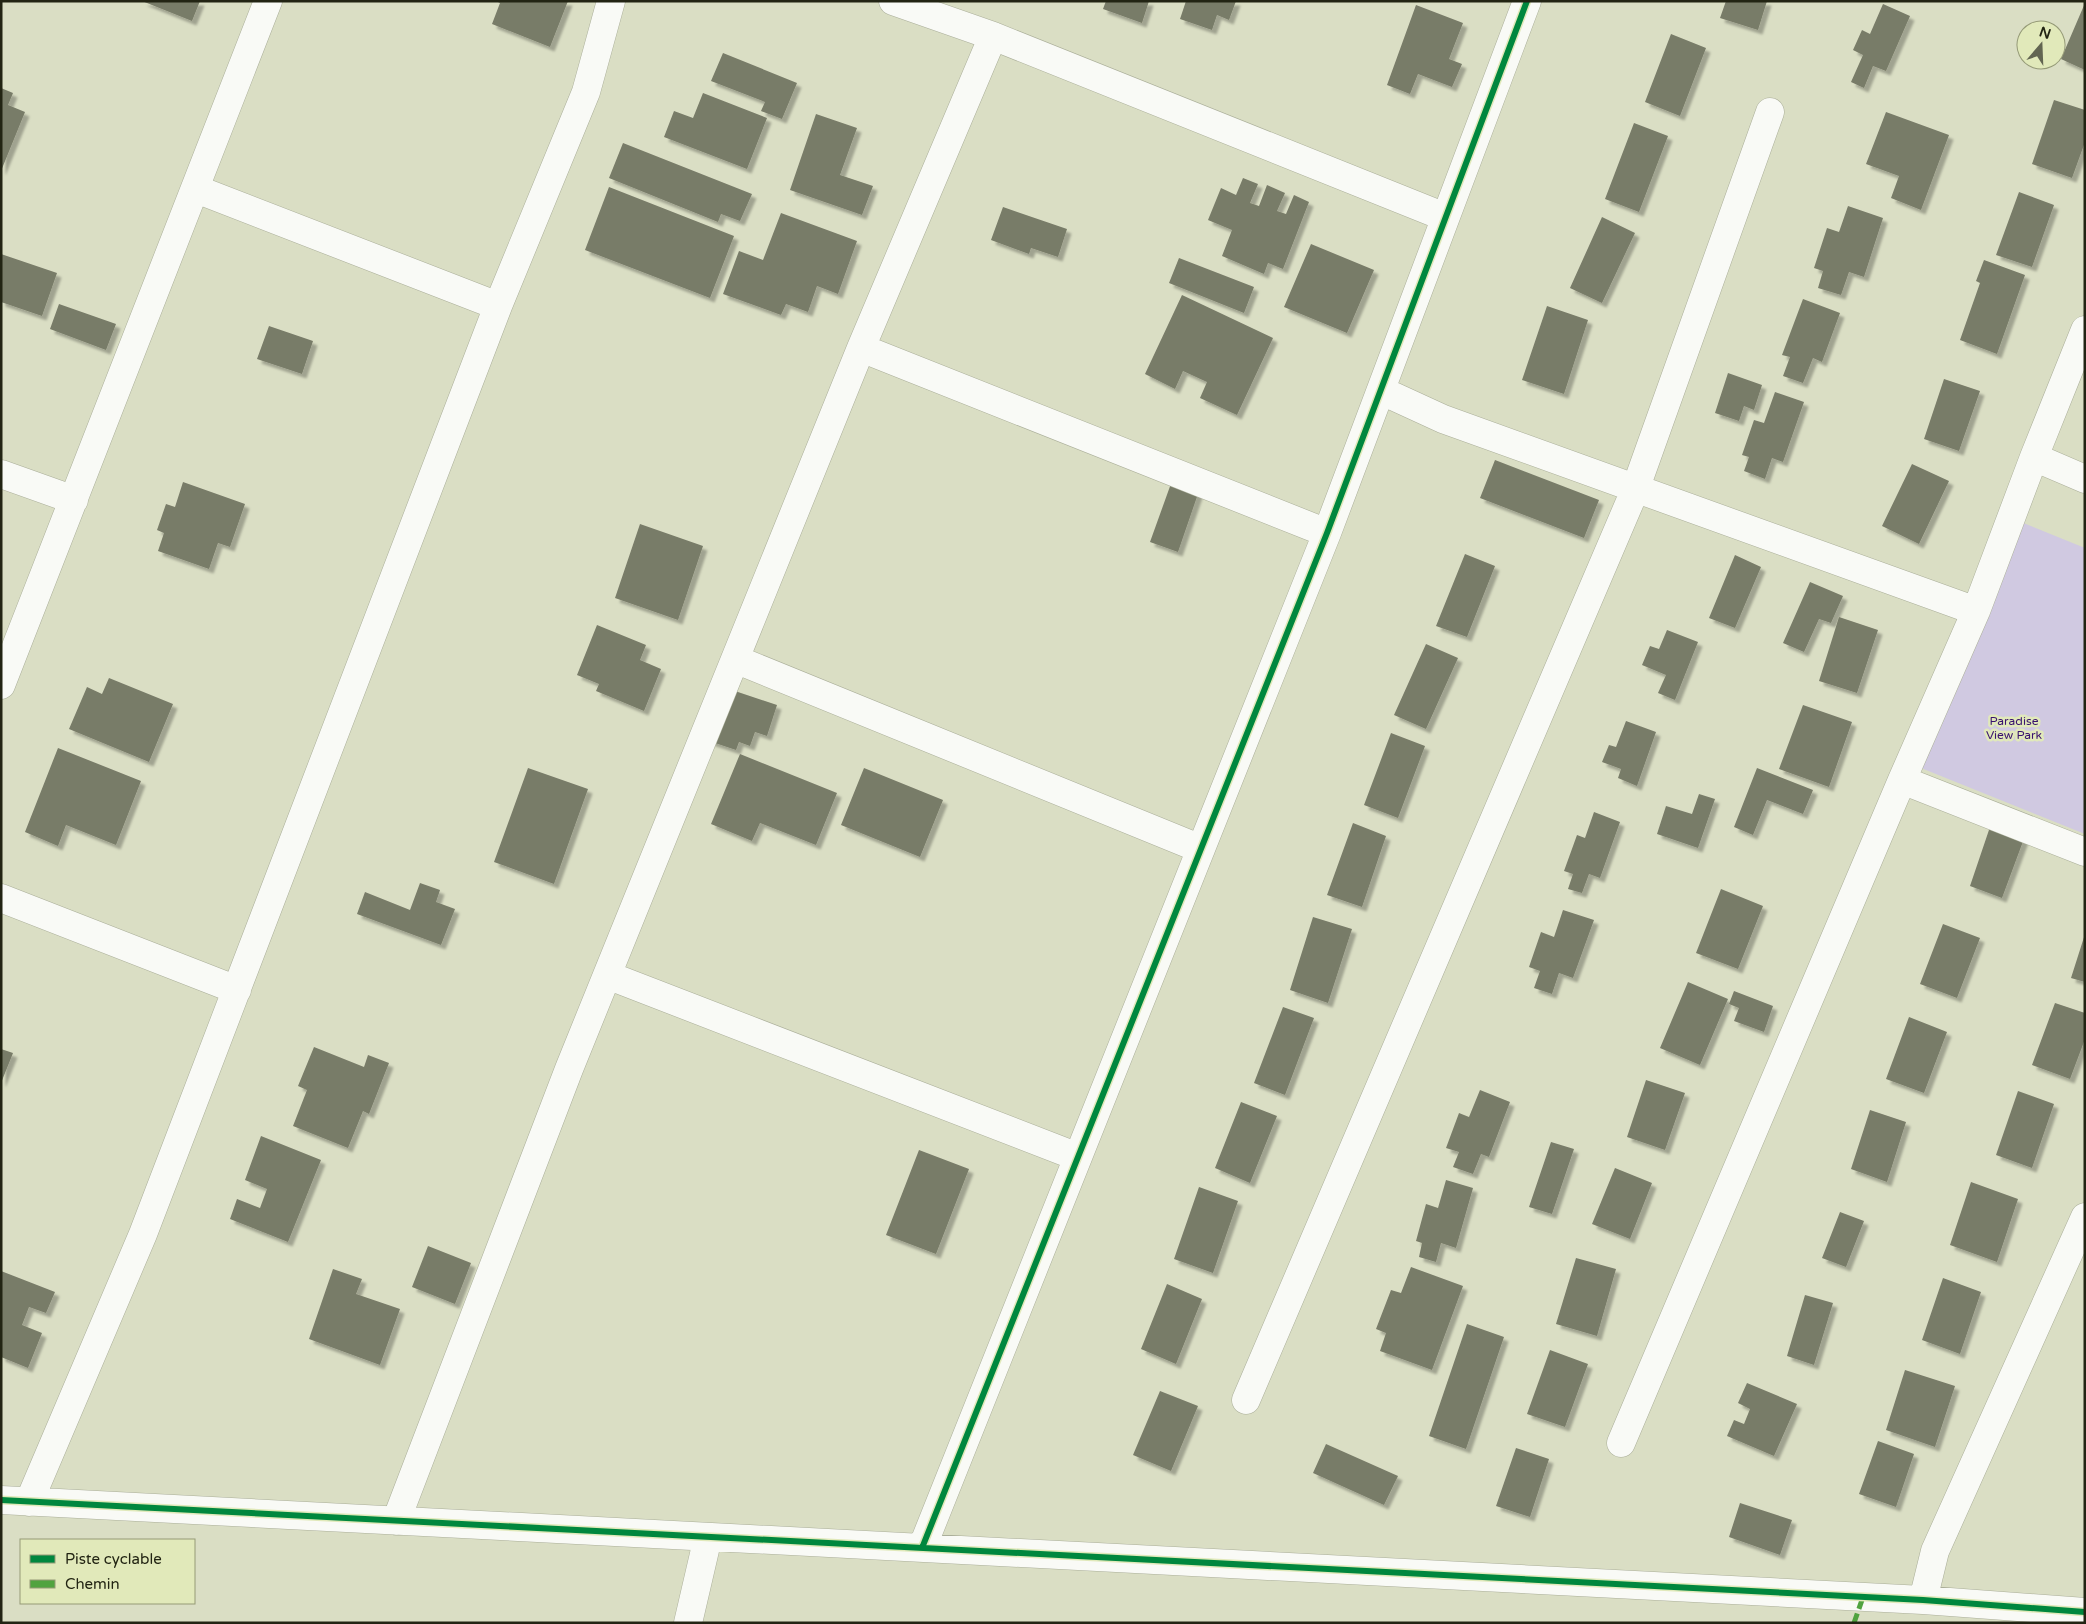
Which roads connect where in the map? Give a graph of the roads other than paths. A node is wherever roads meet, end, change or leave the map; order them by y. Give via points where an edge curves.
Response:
1 (268, 1) edge
2 (611, 1) edge
3 (893, 1) edge
4 (1527, 1) edge
5 (993, 36) junction
6 (1770, 112) dead end
7 (196, 189) junction
8 (1445, 217) junction
9 (498, 306) junction
10 (2085, 330) edge
11 (861, 348) junction
12 (1382, 390) junction
13 (2034, 457) junction
14 (1, 474) edge
15 (2085, 479) edge
16 (1635, 490) junction
17 (74, 500) junction
18 (1327, 533) junction
19 (1976, 611) junction
20 (734, 659) junction
21 (1, 685) edge
22 (1902, 780) junction
23 (1201, 848) junction
24 (2085, 852) edge
25 (1, 898) edge
26 (607, 975) junction
27 (238, 990) junction
28 (1078, 1157) junction
29 (2085, 1217) edge
30 (1246, 1400) dead end
31 (1621, 1443) dead end
32 (1, 1500) edge
33 (29, 1502) junction
34 (396, 1521) junction
35 (708, 1536) junction
36 (922, 1548) junction
37 (1922, 1600) junction
38 (2085, 1612) edge
39 (688, 1623) edge

1 - 7 street
2 - 9 street via 586,92
3 - 5 street
4 - 8 street
5 - 8 street
5 - 11 street
6 - 16 street
7 - 9 street
7 - 17 street
8 - 12 street
9 - 27 street
10 - 13 street
11 - 18 street
11 - 20 street
12 - 16 street via 1443,419
12 - 18 street
13 - 15 street
13 - 19 street
14 - 17 street
16 - 19 street
16 - 30 street
17 - 21 street
18 - 23 street
19 - 22 street
20 - 23 street
20 - 26 street
22 - 24 street
22 - 31 street
23 - 28 street
25 - 27 street
26 - 28 street
26 - 34 street
27 - 33 street via 143,1234
28 - 36 street
29 - 37 street via 1935,1551
32 - 33 street
33 - 34 street
34 - 35 street
35 - 36 street
35 - 39 street
36 - 37 street
37 - 38 street

